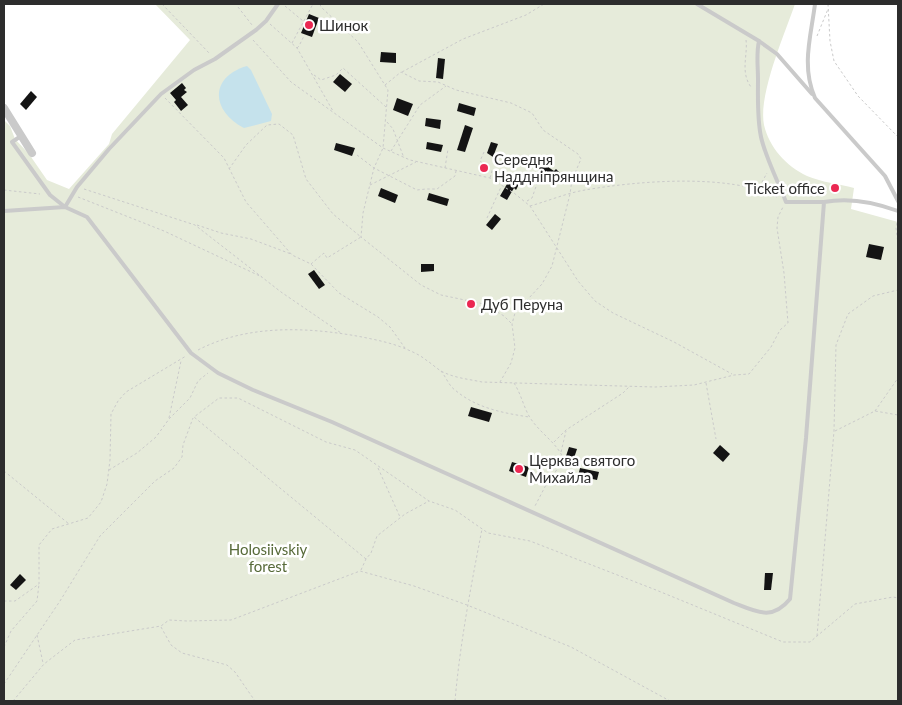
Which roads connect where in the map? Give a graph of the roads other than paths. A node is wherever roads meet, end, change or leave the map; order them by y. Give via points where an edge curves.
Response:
1 (280, 4) edge
2 (697, 4) edge
3 (815, 4) edge
4 (759, 41) junction
5 (815, 98) junction
6 (4, 108) edge
7 (21, 136) junction
8 (32, 153) dead end
9 (898, 201) edge
10 (824, 202) junction
11 (65, 207) junction
12 (898, 211) edge
13 (4, 212) edge

1 - 11 lane via 256,30 161,94 76,187
2 - 4 lane
3 - 5 lane via 808,44 808,74
4 - 5 lane via 777,54
4 - 10 lane via 756,52 757,94 762,137 771,165 786,202
5 - 9 lane via 884,176
6 - 7 street
7 - 8 street
7 - 11 lane via 12,142 50,194
10 - 11 lane via 790,599 774,612 761,613 253,390 212,369 191,353 87,217
10 - 12 lane via 853,200
11 - 13 lane

